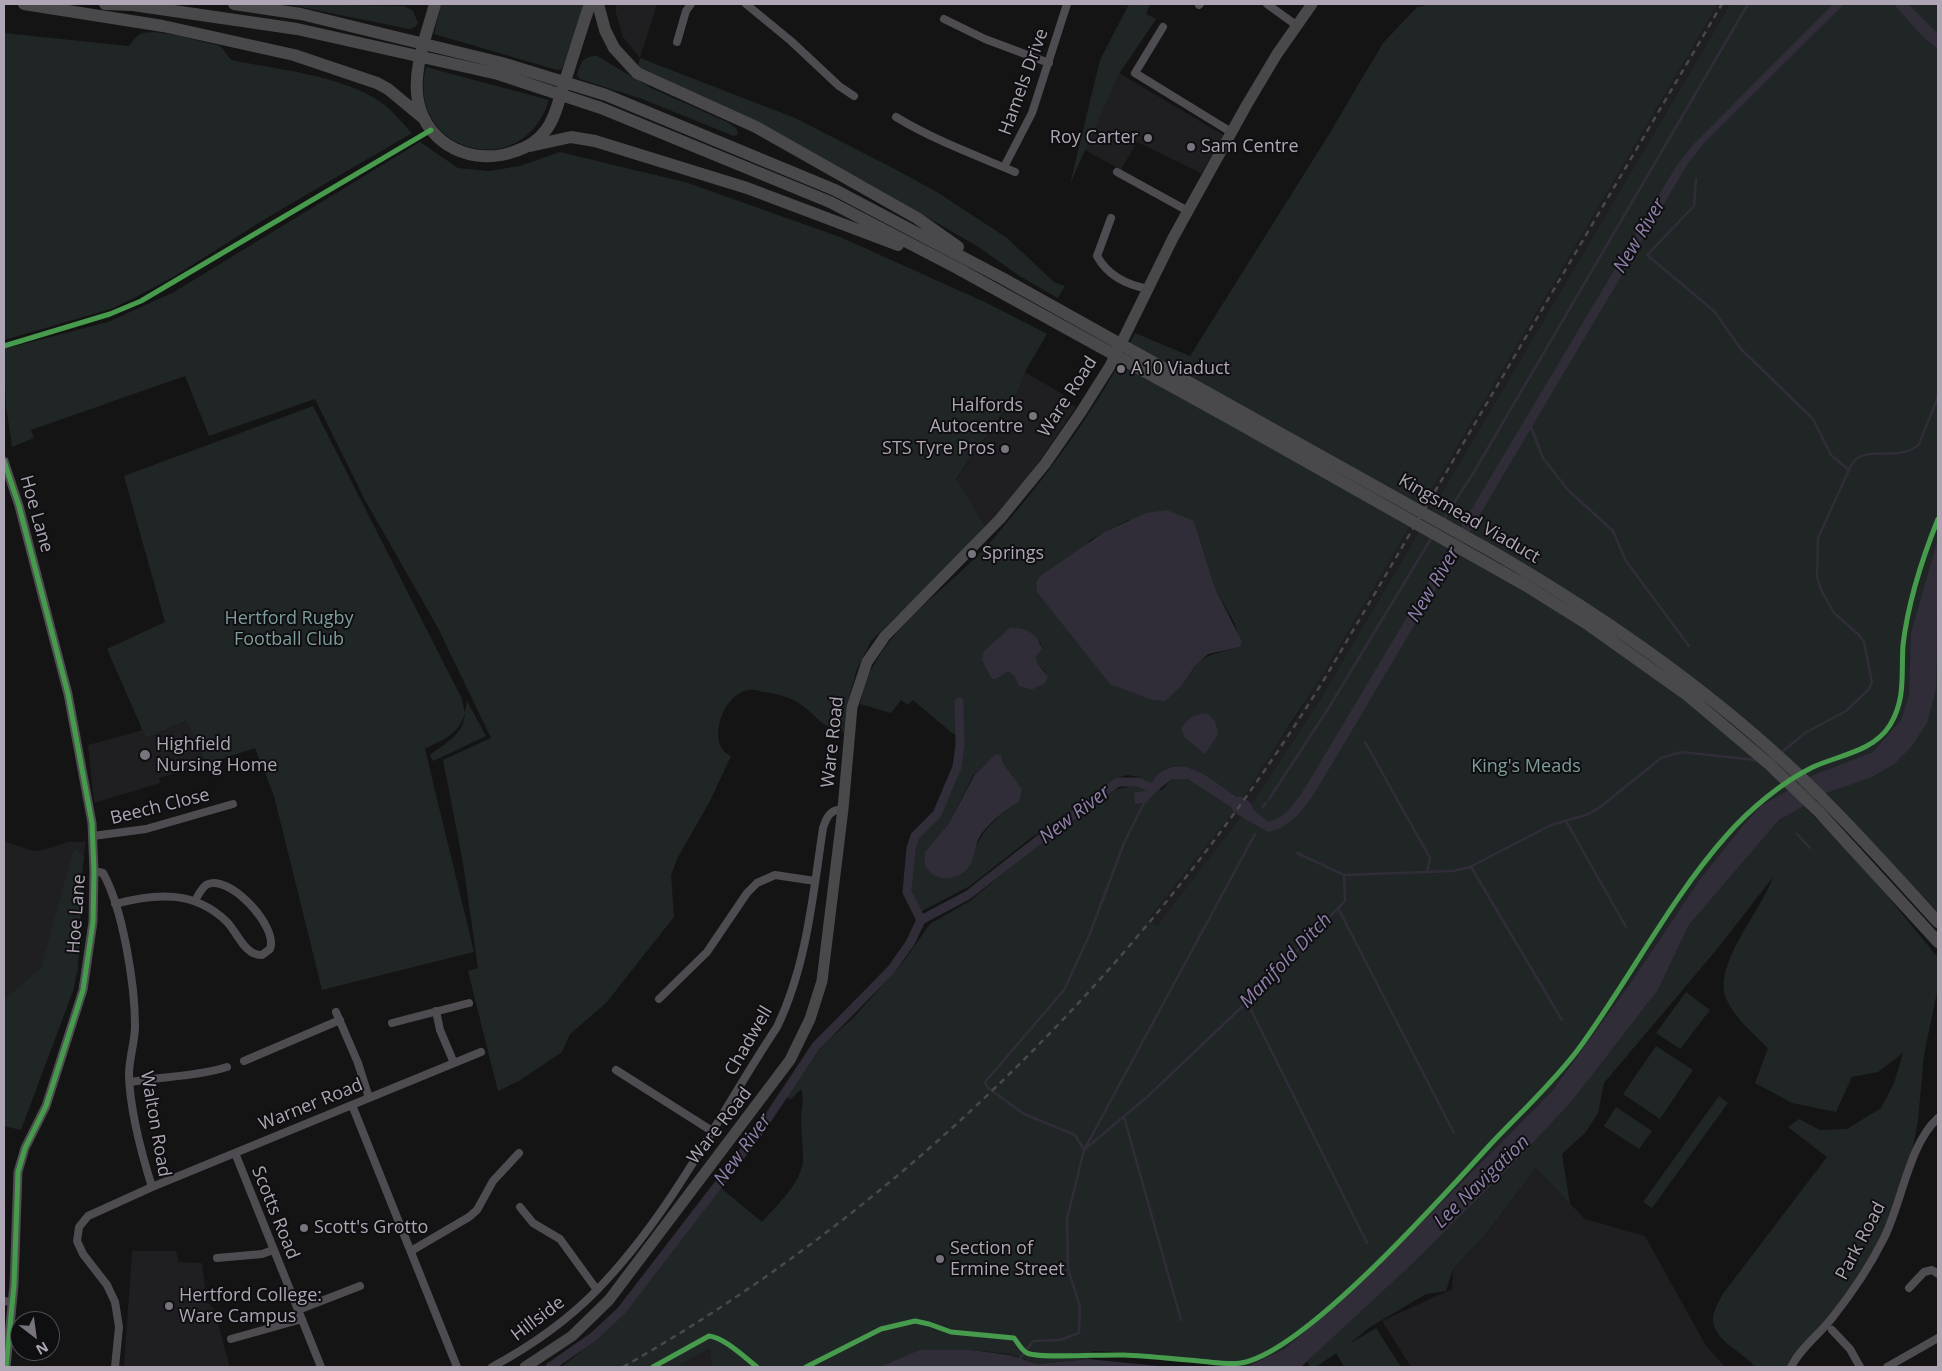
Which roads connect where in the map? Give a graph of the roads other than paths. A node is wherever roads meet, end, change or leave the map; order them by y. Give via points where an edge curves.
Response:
1 (24, 4) edge
2 (105, 4) edge
3 (234, 4) edge
4 (435, 4) edge
5 (590, 4) edge
6 (598, 4) edge
7 (691, 4) edge
8 (746, 4) edge
9 (1067, 4) edge
10 (1267, 4) edge
11 (1312, 4) edge
12 (944, 19) dead end
13 (1296, 25) junction
14 (1163, 27) dead end
15 (677, 42) dead end
16 (1048, 63) junction
17 (854, 96) dead end
18 (423, 118) junction
19 (896, 118) dead end
20 (1232, 132) junction
21 (530, 146) junction
22 (1004, 167) junction
23 (1015, 172) dead end
24 (1117, 172) dead end
25 (1188, 211) junction
26 (1111, 218) dead end
27 (956, 268) junction
28 (1002, 278) junction
29 (1149, 289) junction
30 (1059, 317) junction
31 (4, 461) edge
32 (233, 804) dead end
33 (1823, 808) junction
34 (843, 810) junction
35 (93, 836) junction
36 (94, 870) junction
37 (815, 881) junction
38 (195, 901) junction
39 (115, 904) junction
40 (1938, 922) edge
41 (1938, 942) edge
42 (659, 998) dead end
43 (470, 1003) dead end
44 (436, 1011) junction
45 (336, 1012) dead end
46 (340, 1020) junction
47 (392, 1022) dead end
48 (481, 1052) dead end
49 (244, 1061) dead end
50 (454, 1062) junction
51 (227, 1067) dead end
52 (616, 1070) dead end
53 (130, 1082) junction
54 (369, 1098) junction
55 (352, 1105) junction
56 (1938, 1118) edge
57 (712, 1131) junction
58 (235, 1153) junction
59 (519, 1153) dead end
60 (152, 1187) junction
61 (520, 1207) dead end
62 (273, 1250) junction
63 (411, 1251) junction
64 (217, 1258) dead end
65 (618, 1266) joint
66 (1938, 1274) edge
67 (360, 1286) dead end
68 (1909, 1288) dead end
69 (597, 1290) junction
70 (8, 1302) edge
71 (298, 1310) junction
72 (302, 1319) junction
73 (1832, 1330) dead end
74 (1938, 1338) edge
75 (231, 1339) dead end
76 (1902, 1364) edge
77 (6, 1367) edge
78 (115, 1367) edge
79 (321, 1367) edge
80 (457, 1367) edge
81 (492, 1367) edge
82 (525, 1367) edge
83 (1791, 1367) edge
84 (1860, 1367) edge
85 (1887, 1367) edge

1 - 18 highway via 163,26 294,55 377,83
2 - 27 highway via 297,29 498,74 601,108 830,202
3 - 28 highway via 340,23 502,63 606,95 835,190
4 - 18 highway via 419,66 417,90
5 - 21 highway via 558,104 547,130
6 - 28 highway via 614,48 638,72 764,131 917,218
7 - 15 street
8 - 17 street
9 - 16 street, Hamels Drive
10 - 13 street
11 - 13 main road, Ware Road
12 - 16 street
13 - 20 main road, Ware Road
14 - 20 street via 1135,73
16 - 22 street, Hamels Drive via 1032,113
18 - 21 highway via 445,144 467,155 489,158
19 - 22 street via 944,143
20 - 25 main road, Ware Road
21 - 27 highway via 571,137 595,141 747,188
22 - 23 street
24 - 25 street
25 - 29 main road, Ware Road
26 - 29 street via 1097,256 1122,282
27 - 30 highway
28 - 30 highway
29 - 34 main road, Ware Road via 1110,366 1045,464 982,539 885,636 867,662 852,707
30 - 33 highway, Kingsmead Viaduct via 1561,607 1686,694
31 - 35 street, Hoe Lane via 19,506 68,694
32 - 35 street, Beech Close via 146,829
33 - 40 highway
33 - 41 highway
34 - 37 street, Chadwell via 834,810 827,815
34 - 82 main road, Ware Road via 822,981 810,1019 790,1060 608,1300 572,1336
35 - 36 street, Hoe Lane
36 - 39 street, Walton Road via 103,873
36 - 70 street, Hoe Lane via 93,922 83,990 46,1106 25,1148 18,1172
37 - 42 street via 780,875 762,879 747,893 698,962
37 - 57 street, Chadwell via 807,932 786,1010
38 - 38 street via 227,922 251,952 262,955 270,949 272,940 266,924 230,888 219,883 209,884
38 - 39 street via 159,895
39 - 53 street, Walton Road via 127,954 134,1008
43 - 44 street
44 - 47 street
44 - 50 street via 440,1030
45 - 46 street
46 - 49 street
46 - 54 street
48 - 50 street, Warner Road
50 - 54 street, Warner Road
51 - 53 street via 196,1075
52 - 57 street
53 - 60 street, Walton Road
54 - 55 street, Warner Road
55 - 58 street, Warner Road
55 - 63 street
56 - 83 street, Park Road via 1927,1128 1919,1143 1894,1216 1870,1264 1832,1319 1803,1348
57 - 65 street, Chadwell via 667,1202
58 - 60 street, Warner Road
58 - 62 street, Scotts Road
59 - 63 street via 493,1181 470,1218
60 - 78 street, Walton Road via 94,1212 84,1219 78,1231 80,1250 106,1285 118,1310
61 - 69 street via 533,1223 560,1238
62 - 64 street
62 - 71 street, Scotts Road
63 - 80 street
65 - 69 street, Hillside
66 - 68 street via 1932,1270 1924,1272
67 - 71 street
69 - 81 street, Hillside via 552,1330
70 - 77 street, Hoe Lane
71 - 72 street, Scotts Road
72 - 75 street
72 - 79 street, Scotts Road
73 - 84 street via 1850,1349
74 - 76 street
76 - 85 street

